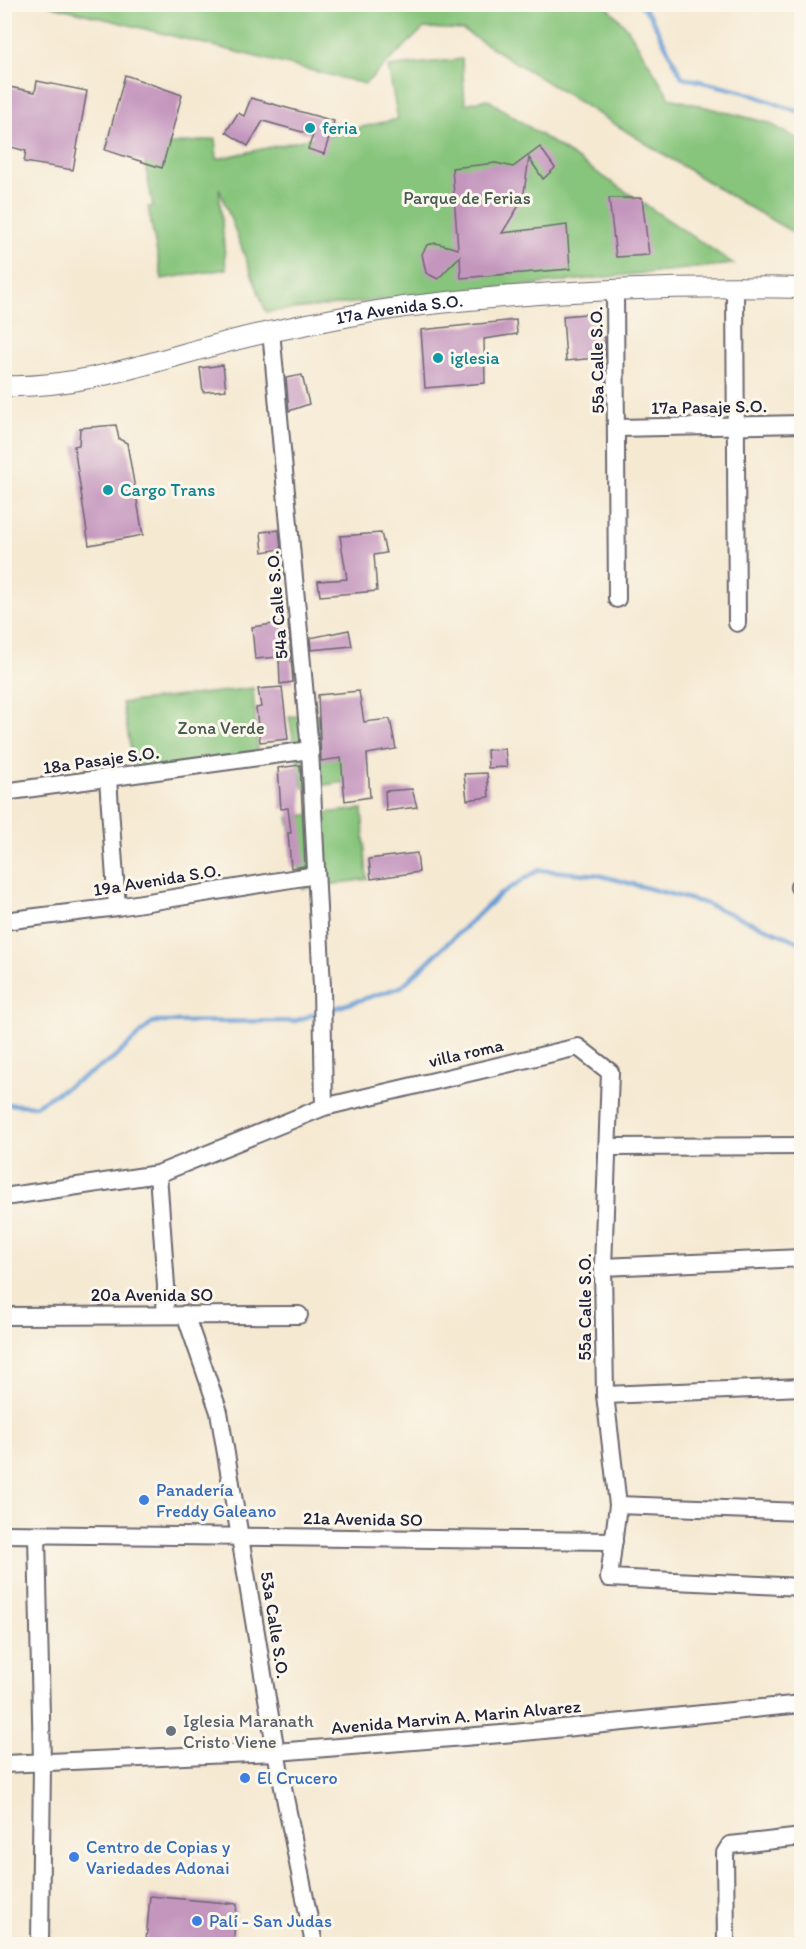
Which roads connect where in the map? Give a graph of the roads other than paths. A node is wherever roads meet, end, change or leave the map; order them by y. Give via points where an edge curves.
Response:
1 (735, 288) junction
2 (801, 288) edge
3 (615, 291) junction
4 (272, 331) junction
5 (4, 386) edge
6 (801, 424) edge
7 (737, 427) junction
8 (617, 428) junction
9 (617, 599) dead end
10 (737, 622) dead end
11 (310, 750) junction
12 (108, 779) junction
13 (4, 792) edge
14 (316, 875) junction
15 (117, 906) junction
16 (4, 921) edge
17 (610, 1072) joint
18 (324, 1107) junction
19 (801, 1146) edge
20 (608, 1147) junction
21 (158, 1174) junction
22 (4, 1197) edge
23 (801, 1258) edge
24 (603, 1267) junction
25 (165, 1314) junction
26 (185, 1314) junction
27 (299, 1315) dead end
28 (4, 1316) edge
29 (801, 1387) edge
30 (605, 1395) junction
31 (618, 1505) junction
32 (801, 1512) edge
33 (4, 1534) edge
34 (37, 1534) junction
35 (241, 1537) junction
36 (614, 1541) junction
37 (801, 1587) edge
38 (801, 1704) edge
39 (276, 1752) junction
40 (4, 1764) edge
41 (42, 1764) junction
42 (801, 1837) edge
43 (40, 1944) edge
44 (314, 1944) edge
45 (726, 1944) edge

1 - 2 street, 17a Avenida S.O.
1 - 3 street, 17a Avenida S.O.
1 - 7 street
3 - 4 street, 17a Avenida S.O. via 402,308
3 - 8 street, 55a Calle S.O.
4 - 5 street, 17a Avenida S.O. via 71,382
4 - 11 street, 54a Calle S.O.
6 - 7 street, 17a Pasaje S.O.
7 - 8 street, 17a Pasaje S.O.
7 - 10 street
8 - 9 street, 55a Calle S.O.
11 - 12 street, 18a Pasaje S.O.
11 - 14 street, 54a Calle S.O.
12 - 13 street, 18a Pasaje S.O.
12 - 15 street
14 - 15 street, 19a Avenida S.O.
14 - 18 street
15 - 16 street, 19a Avenida S.O.
17 - 18 street, villa roma via 578,1047
17 - 20 street, 55a Calle S.O.
18 - 21 street, villa roma
19 - 20 street
20 - 24 street, 55a Calle S.O.
21 - 22 street, villa roma
21 - 25 street
23 - 24 street
24 - 30 street, 55a Calle S.O.
25 - 26 street, 20a Avenida SO
25 - 28 street, 20a Avenida SO
26 - 27 street, 20a Avenida SO
26 - 35 street, 53a Calle S.O. via 219,1412
29 - 30 street
30 - 31 street, 55a Calle S.O.
31 - 32 street
31 - 36 street, 55a Calle S.O.
33 - 34 street, 21a Avenida SO
34 - 35 street, 21a Avenida SO
34 - 41 street
35 - 36 street, 21a Avenida SO
35 - 39 street, 53a Calle S.O.
36 - 37 street, 55a Calle S.O. via 609,1578
38 - 39 street, Avenida Marvin A. Marin Alvarez
39 - 41 street, Avenida Marvin A. Marin Alvarez
39 - 44 street, 53a Calle S.O.
40 - 41 street, Avenida Marvin A. Marin Alvarez
41 - 43 street
42 - 45 street via 730,1845 725,1853

